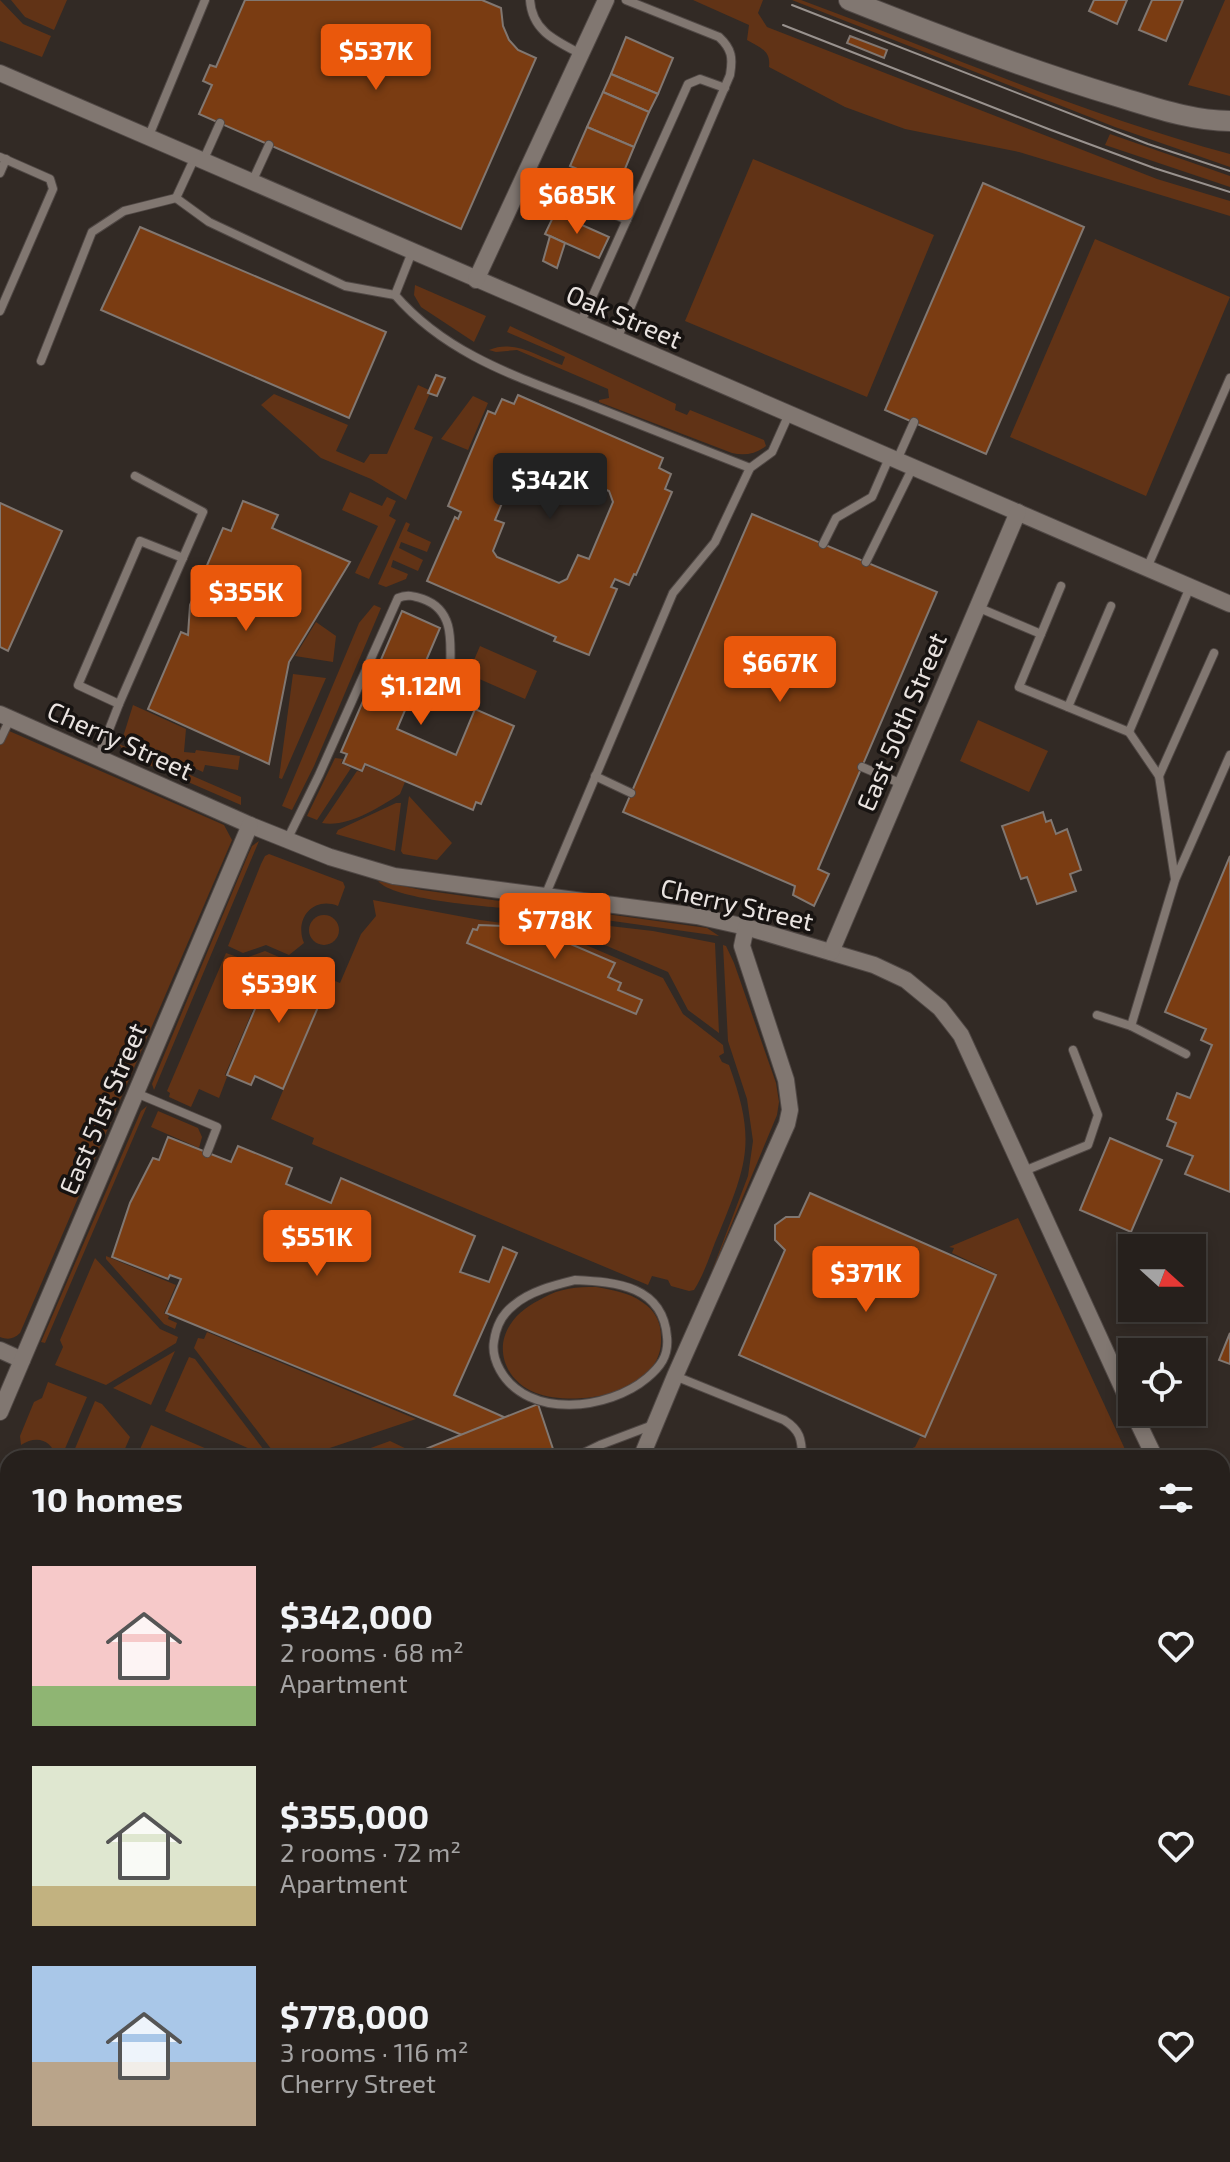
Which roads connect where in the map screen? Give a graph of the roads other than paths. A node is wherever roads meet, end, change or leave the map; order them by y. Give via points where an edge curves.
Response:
1 (205, 0) edge
2 (530, 0) edge
3 (606, 0) edge
4 (626, 0) edge
5 (849, 0) edge
6 (581, 54) junction
7 (0, 73) edge
8 (725, 88) junction
9 (1221, 121) edge
10 (220, 123) dead end
11 (1230, 132) edge
12 (148, 138) junction
13 (269, 145) dead end
14 (3, 158) edge
15 (199, 159) junction
16 (0, 173) edge
17 (525, 175) junction
18 (252, 182) junction
19 (176, 198) junction
20 (627, 220) junction
21 (412, 252) junction
22 (476, 280) junction
23 (395, 295) junction
24 (0, 311) edge
25 (580, 324) junction
26 (617, 340) junction
27 (41, 361) dead end
28 (1230, 378) edge
29 (789, 414) junction
30 (914, 422) dead end
31 (893, 458) junction
32 (913, 467) junction
33 (750, 468) junction
34 (135, 476) dead end
35 (1018, 512) junction
36 (823, 544) dead end
37 (183, 558) junction
38 (866, 562) dead end
39 (1147, 568) junction
40 (1061, 586) dead end
41 (1190, 587) junction
42 (1230, 604) edge
43 (1111, 606) dead end
44 (977, 607) junction
45 (1041, 634) junction
46 (1214, 653) dead end
47 (450, 677) dead end
48 (119, 704) junction
49 (1068, 707) junction
50 (3, 720) edge
51 (1129, 732) junction
52 (0, 740) edge
53 (1230, 755) edge
54 (98, 758) junction
55 (862, 767) dead end
56 (595, 776) junction
57 (1159, 776) junction
58 (1220, 778) junction
59 (1230, 782) edge
60 (902, 784) junction
61 (631, 793) dead end
62 (250, 825) junction
63 (287, 840) junction
64 (1175, 880) junction
65 (545, 896) junction
66 (746, 927) junction
67 (831, 952) junction
68 (1097, 1015) dead end
69 (1131, 1026) junction
70 (1073, 1050) dead end
71 (1186, 1054) dead end
72 (136, 1093) junction
73 (207, 1153) dead end
74 (1023, 1172) junction
75 (0, 1350) edge
76 (22, 1360) junction
77 (669, 1370) junction
78 (1118, 1378) edge
79 (0, 1412) edge
80 (654, 1425) junction
81 (1140, 1426) edge
82 (590, 1450) edge
83 (644, 1450) edge
84 (802, 1450) edge
85 (1151, 1450) edge

1 - 12 lane
2 - 6 lane via 535,23 549,38
3 - 6 street
4 - 8 lane via 719,37 733,59
5 - 9 main road via 1073,84
6 - 17 street
7 - 12 street, Oak Street
8 - 20 lane via 700,79 688,84
8 - 26 lane
9 - 11 main road
10 - 15 lane
12 - 15 street, Oak Street
13 - 18 lane
14 - 16 lane
14 - 24 lane via 50,179 53,189
15 - 18 street, Oak Street
15 - 19 lane
17 - 20 lane
17 - 22 street
18 - 21 street, Oak Street
19 - 23 lane via 209,222 345,286
19 - 27 lane via 124,211 92,232
20 - 25 lane
21 - 22 street, Oak Street
21 - 23 lane
22 - 25 street, Oak Street
23 - 33 lane via 415,319 499,369
25 - 26 street, Oak Street
26 - 29 street, Oak Street
28 - 39 lane
29 - 31 street, Oak Street
29 - 33 lane via 772,452
30 - 31 lane
31 - 32 street, Oak Street
31 - 36 lane via 872,497 836,518
32 - 35 street, Oak Street
32 - 38 lane
33 - 56 lane via 715,542 673,593
34 - 37 lane via 203,512
35 - 39 street, Oak Street
35 - 44 street, East 50th Street
37 - 48 lane
37 - 48 lane via 140,541 78,685
39 - 41 street, Oak Street
40 - 45 lane
41 - 42 street, Oak Street
41 - 51 lane
43 - 49 lane
44 - 45 lane
44 - 60 street, East 50th Street
45 - 49 lane via 1019,687
46 - 57 lane
47 - 63 lane via 450,629 443,612 425,599 398,598
48 - 54 lane
49 - 51 lane
50 - 52 lane
50 - 54 street, Cherry Street
51 - 57 lane
53 - 58 lane
54 - 62 street, Cherry Street
55 - 60 lane
56 - 61 lane
56 - 65 lane
57 - 64 lane
58 - 59 lane
58 - 64 lane
60 - 67 street, East 50th Street
62 - 63 street, Cherry Street
62 - 72 street, East 51st Street
63 - 65 street, Cherry Street via 394,876
64 - 69 lane
65 - 66 street, Cherry Street
66 - 67 street, Cherry Street
66 - 77 street via 742,946 786,1080 790,1110
67 - 74 street, Cherry Street via 906,980 940,1008 961,1035
68 - 69 lane
69 - 71 lane
70 - 74 lane via 1098,1115 1088,1145
72 - 73 lane via 217,1127
72 - 76 street, East 51st Street
74 - 78 street, Cherry Street
75 - 76 street
76 - 79 street, East 51st Street
77 - 77 lane via 623,1393 562,1405 517,1391 492,1349 496,1331 514,1305 575,1280 616,1283 659,1307 667,1328
77 - 80 street
77 - 84 lane via 784,1420 797,1428
80 - 82 lane
80 - 83 street
81 - 85 street, Cherry Street

